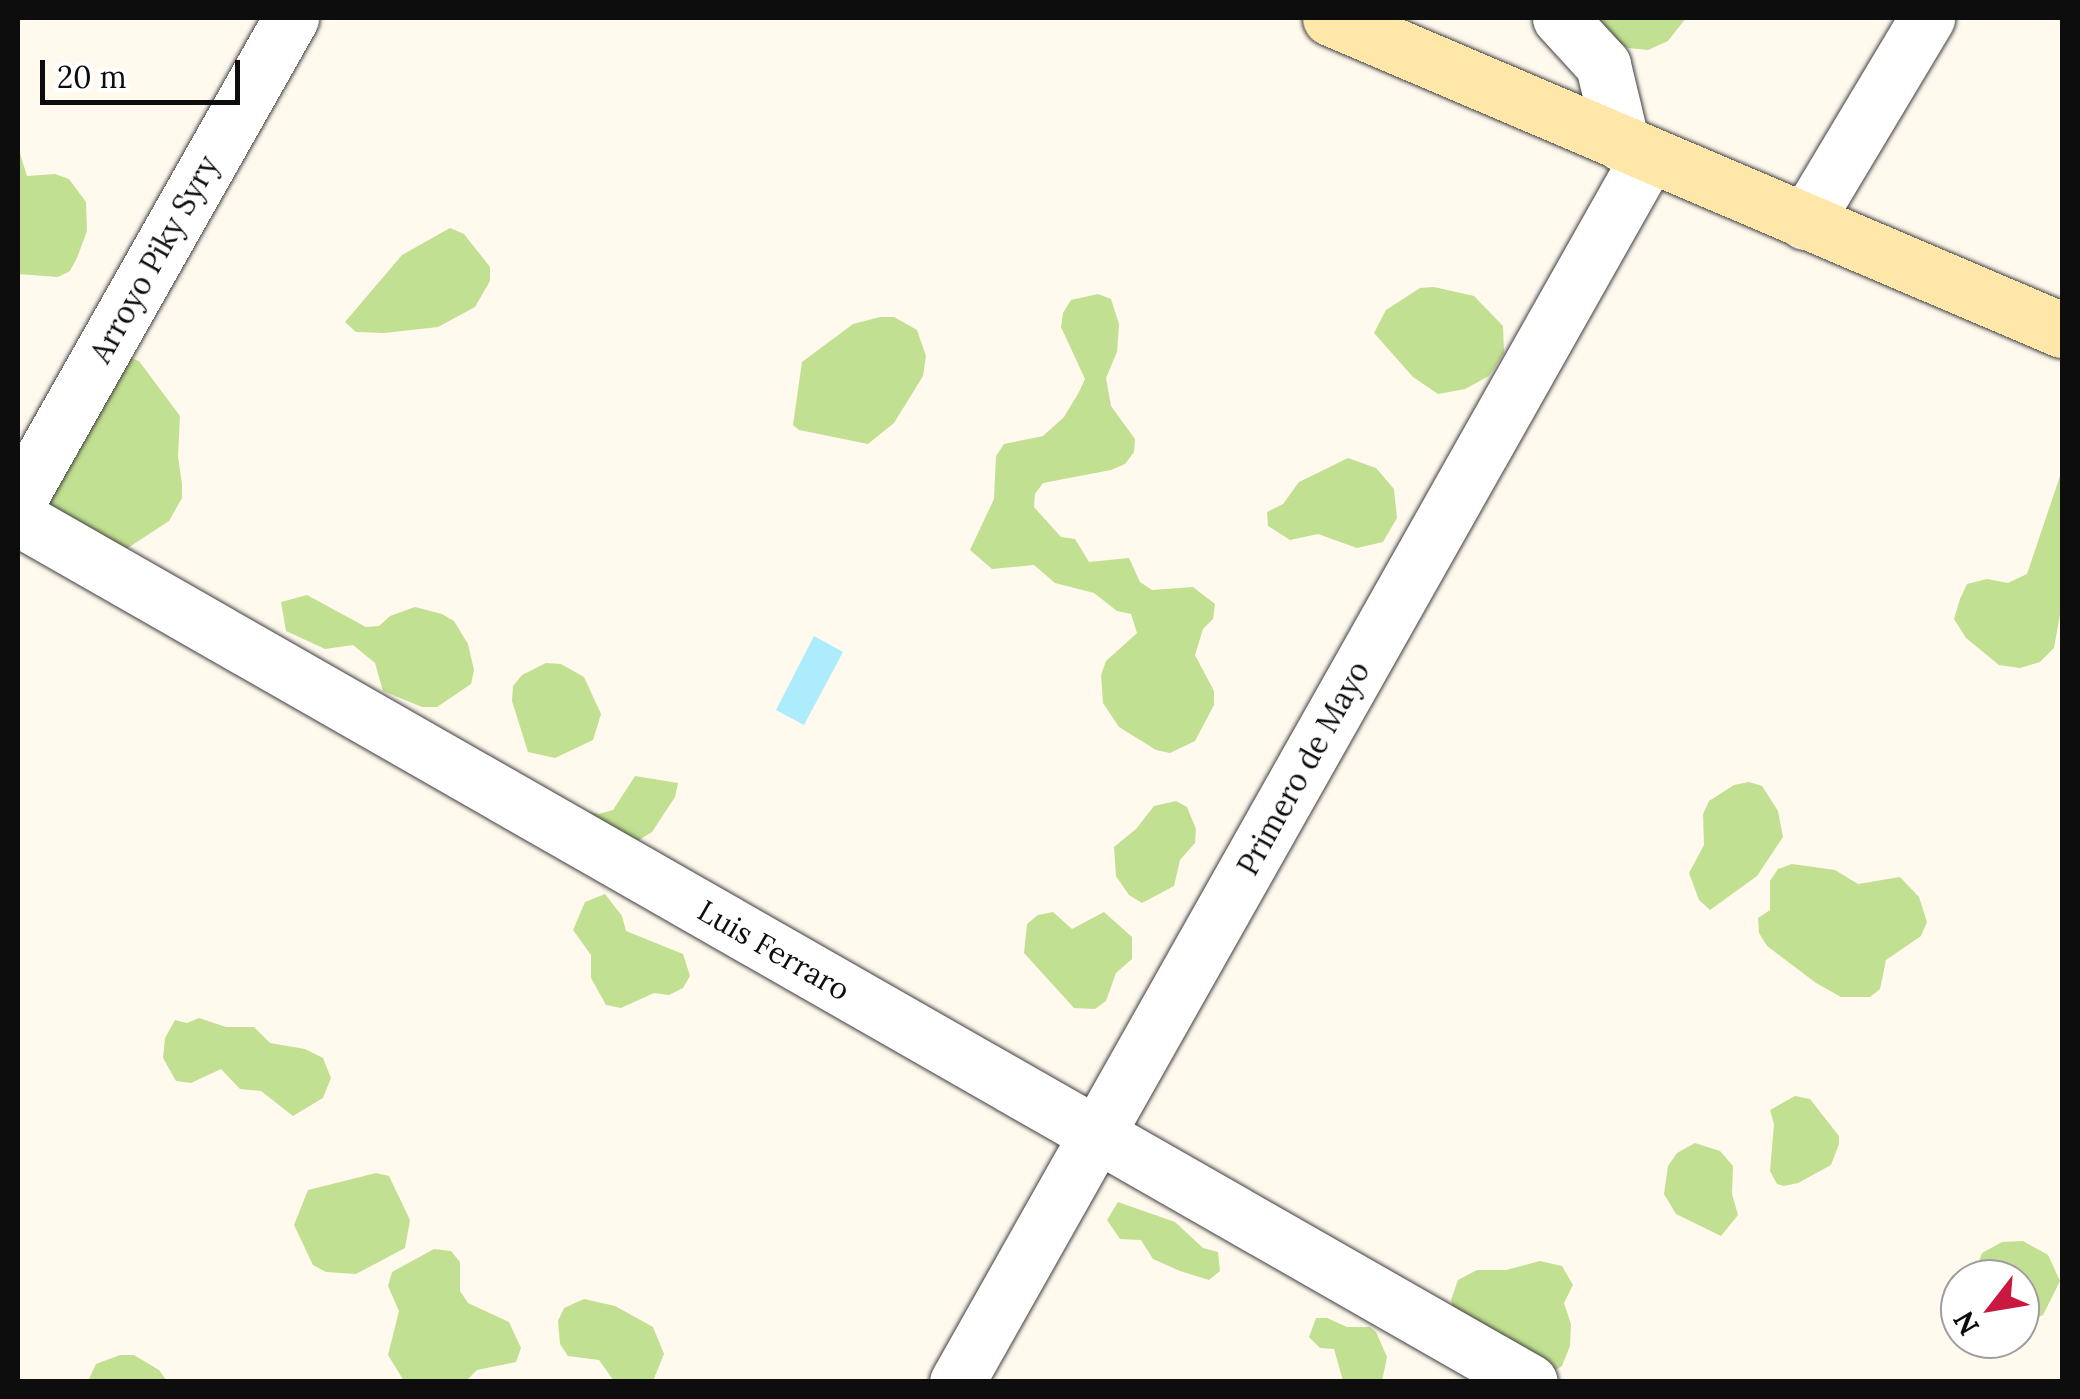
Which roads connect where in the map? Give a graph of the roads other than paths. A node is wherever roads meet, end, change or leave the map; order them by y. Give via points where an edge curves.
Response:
1 (291, 18) edge
2 (1330, 18) edge
3 (1560, 18) edge
4 (1926, 18) edge
5 (1635, 149) junction
6 (1805, 222) junction
7 (2062, 330) edge
8 (18, 502) edge
9 (18, 518) edge
10 (1096, 1134) junction
11 (957, 1382) edge
12 (1530, 1382) edge

1 - 8 street, Arroyo Piky Syry
2 - 5 main road
3 - 5 street via 1603,65
4 - 6 street
5 - 6 main road
5 - 10 street, Primero de Mayo
6 - 7 main road
9 - 10 street, Luis Ferraro
10 - 11 street, Primero de Mayo
10 - 12 street, Luis Ferraro

